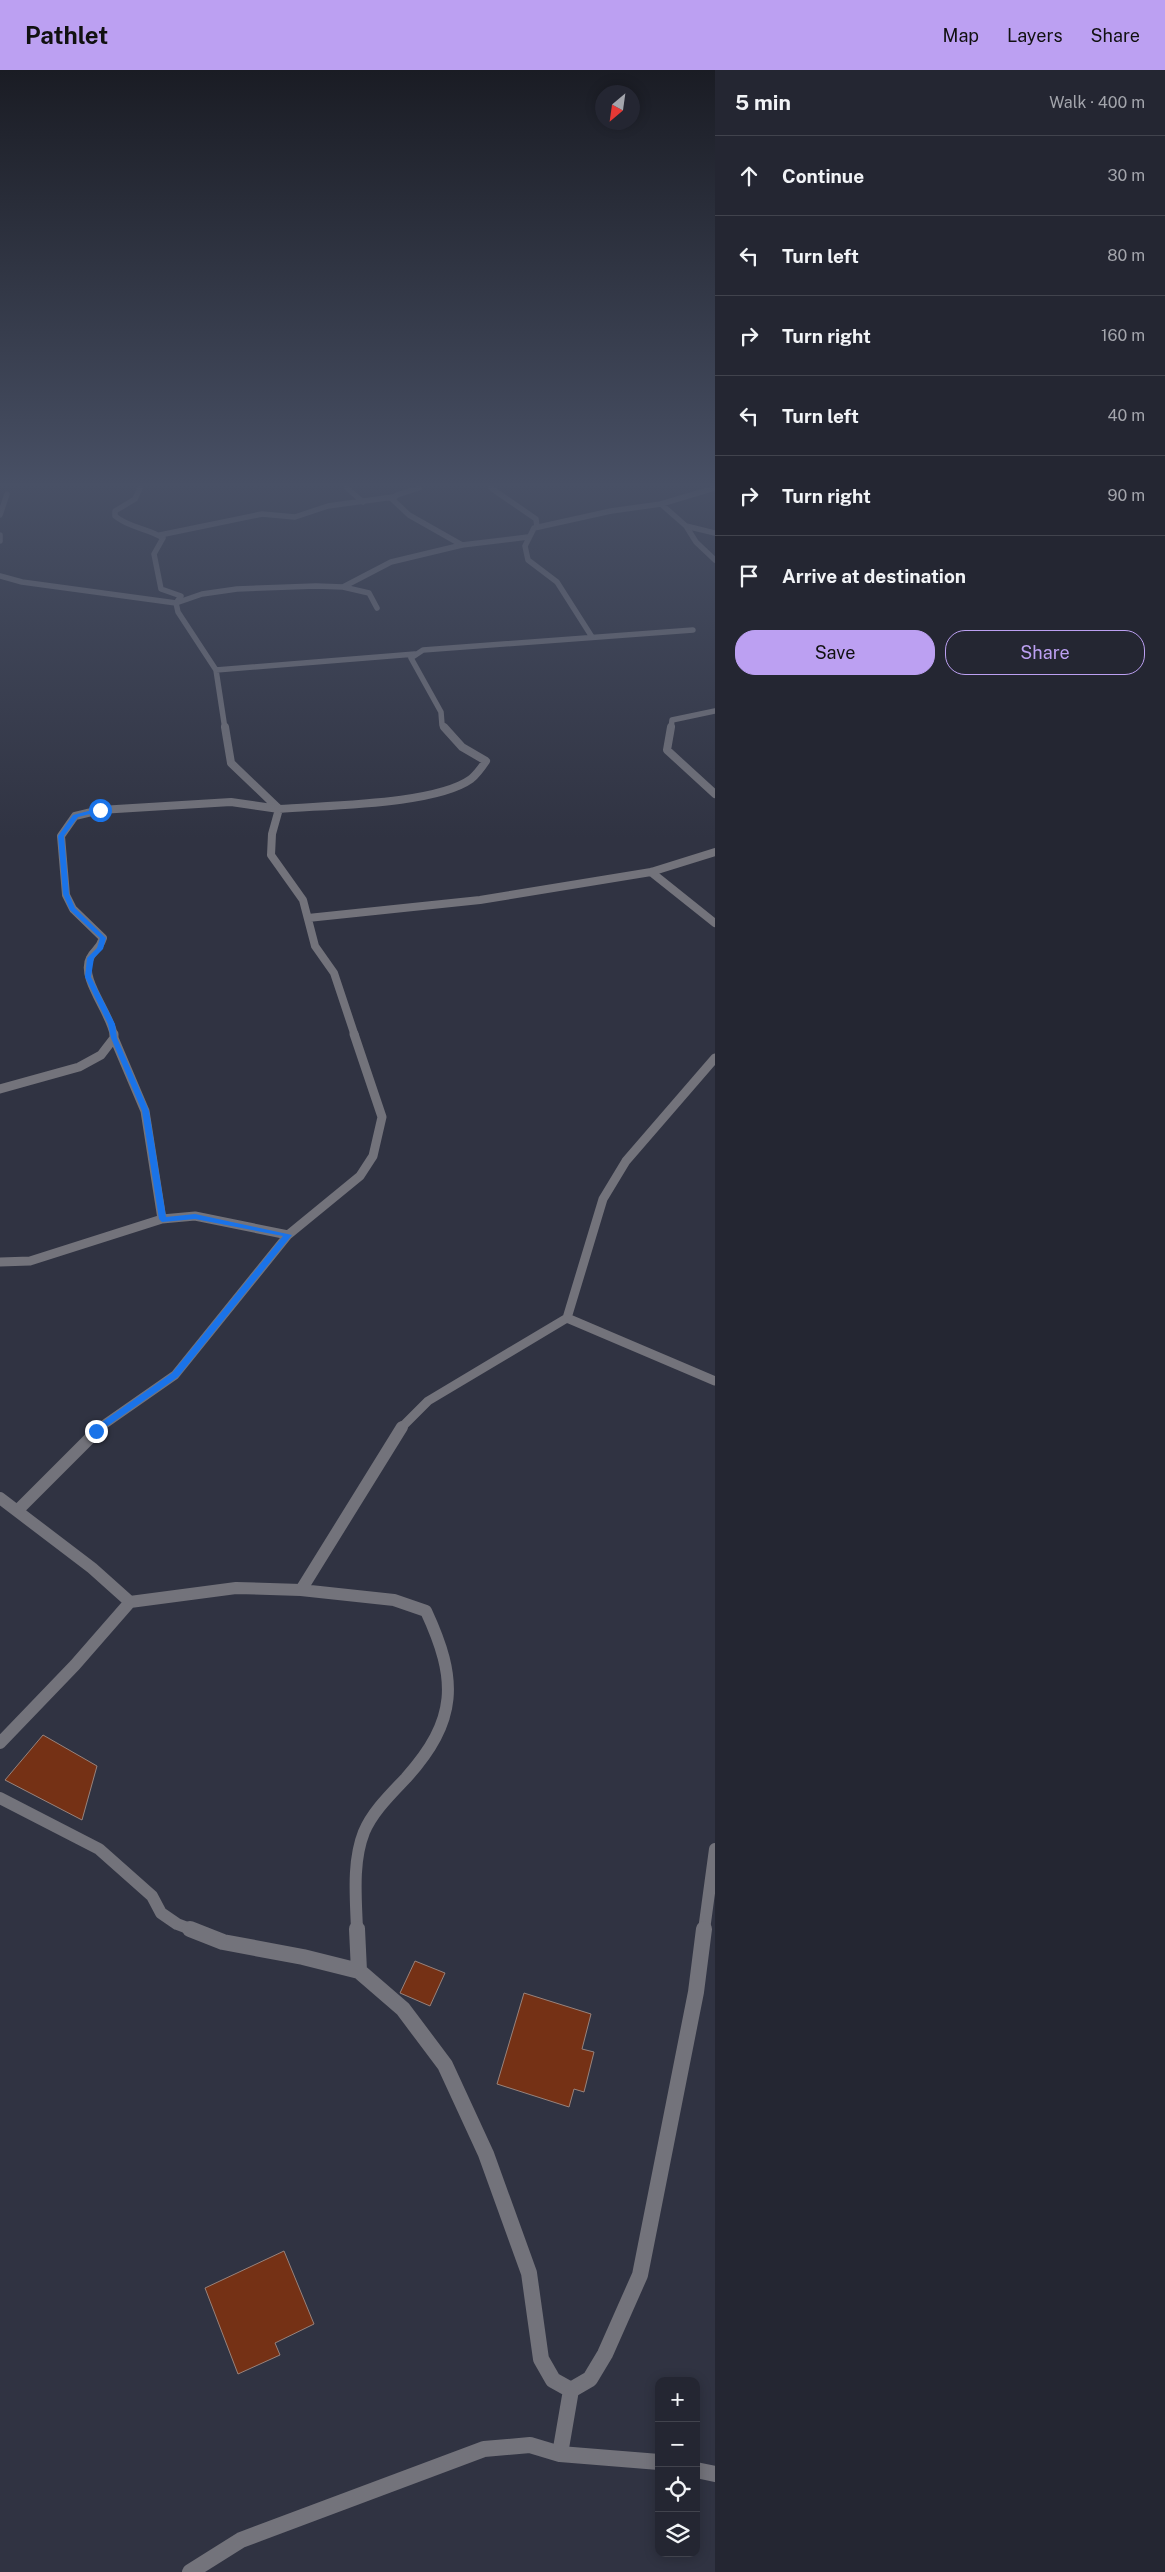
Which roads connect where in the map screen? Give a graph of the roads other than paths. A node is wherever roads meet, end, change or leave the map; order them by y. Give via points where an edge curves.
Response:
1 (176, 605) edge
2 (375, 605) edge
3 (571, 605) edge
4 (377, 608) dead end
5 (693, 630) dead end
6 (592, 637) junction
7 (415, 654) junction
8 (216, 670) junction
9 (715, 711) edge
10 (715, 794) edge
11 (279, 809) junction
12 (715, 852) edge
13 (651, 872) junction
14 (308, 918) junction
15 (715, 923) edge
16 (114, 1038) junction
17 (715, 1058) edge
18 (0, 1089) edge
19 (162, 1219) junction
20 (288, 1235) junction
21 (0, 1262) edge
22 (567, 1318) junction
23 (715, 1381) edge
24 (0, 1498) edge
25 (18, 1510) junction
26 (301, 1590) junction
27 (130, 1602) junction
28 (0, 1743) edge
29 (0, 1798) edge
30 (715, 1849) edge
31 (359, 1971) junction
32 (571, 2390) junction
33 (560, 2454) junction
34 (655, 2461) edge
35 (700, 2471) edge
36 (715, 2474) edge
37 (190, 2572) edge

1 - 8 street
2 - 4 street
3 - 6 street
5 - 6 street
6 - 7 street via 423,650
7 - 8 street
7 - 11 street via 411,658 441,712 442,725 462,747 486,761 478,772 463,784 439,793
8 - 11 street via 231,763
9 - 10 street via 672,720 666,750
11 - 14 street via 272,834 272,855 303,900
11 - 16 street via 231,802 195,803 100,810 76,816 71,821 61,836 66,894 73,909 103,938 100,949 90,958 88,977 112,1024
12 - 13 street
13 - 14 street via 480,900
13 - 15 street
14 - 20 street via 315,946 334,973 382,1117 373,1156 360,1176
16 - 18 street via 100,1055 79,1067
16 - 19 street via 145,1111
17 - 22 street via 626,1161 603,1199
19 - 20 street via 195,1216
19 - 21 street via 30,1260
20 - 25 street via 175,1375 96,1431
22 - 23 street
22 - 26 street via 428,1401 403,1425
24 - 25 street
25 - 27 street
26 - 27 street via 236,1588
26 - 31 street via 394,1600 426,1611 438,1636 446,1668 448,1710 436,1738 374,1814 362,1837 358,1884
27 - 28 street
29 - 31 street via 99,1849 152,1896 161,1914 177,1924 223,1942
30 - 32 street via 696,1992 640,2275 605,2354 590,2378
31 - 32 street via 403,2009 445,2065 486,2154 530,2273 541,2359 554,2380
32 - 33 street
33 - 34 street
33 - 37 street via 530,2445 484,2449 241,2540
35 - 36 street

